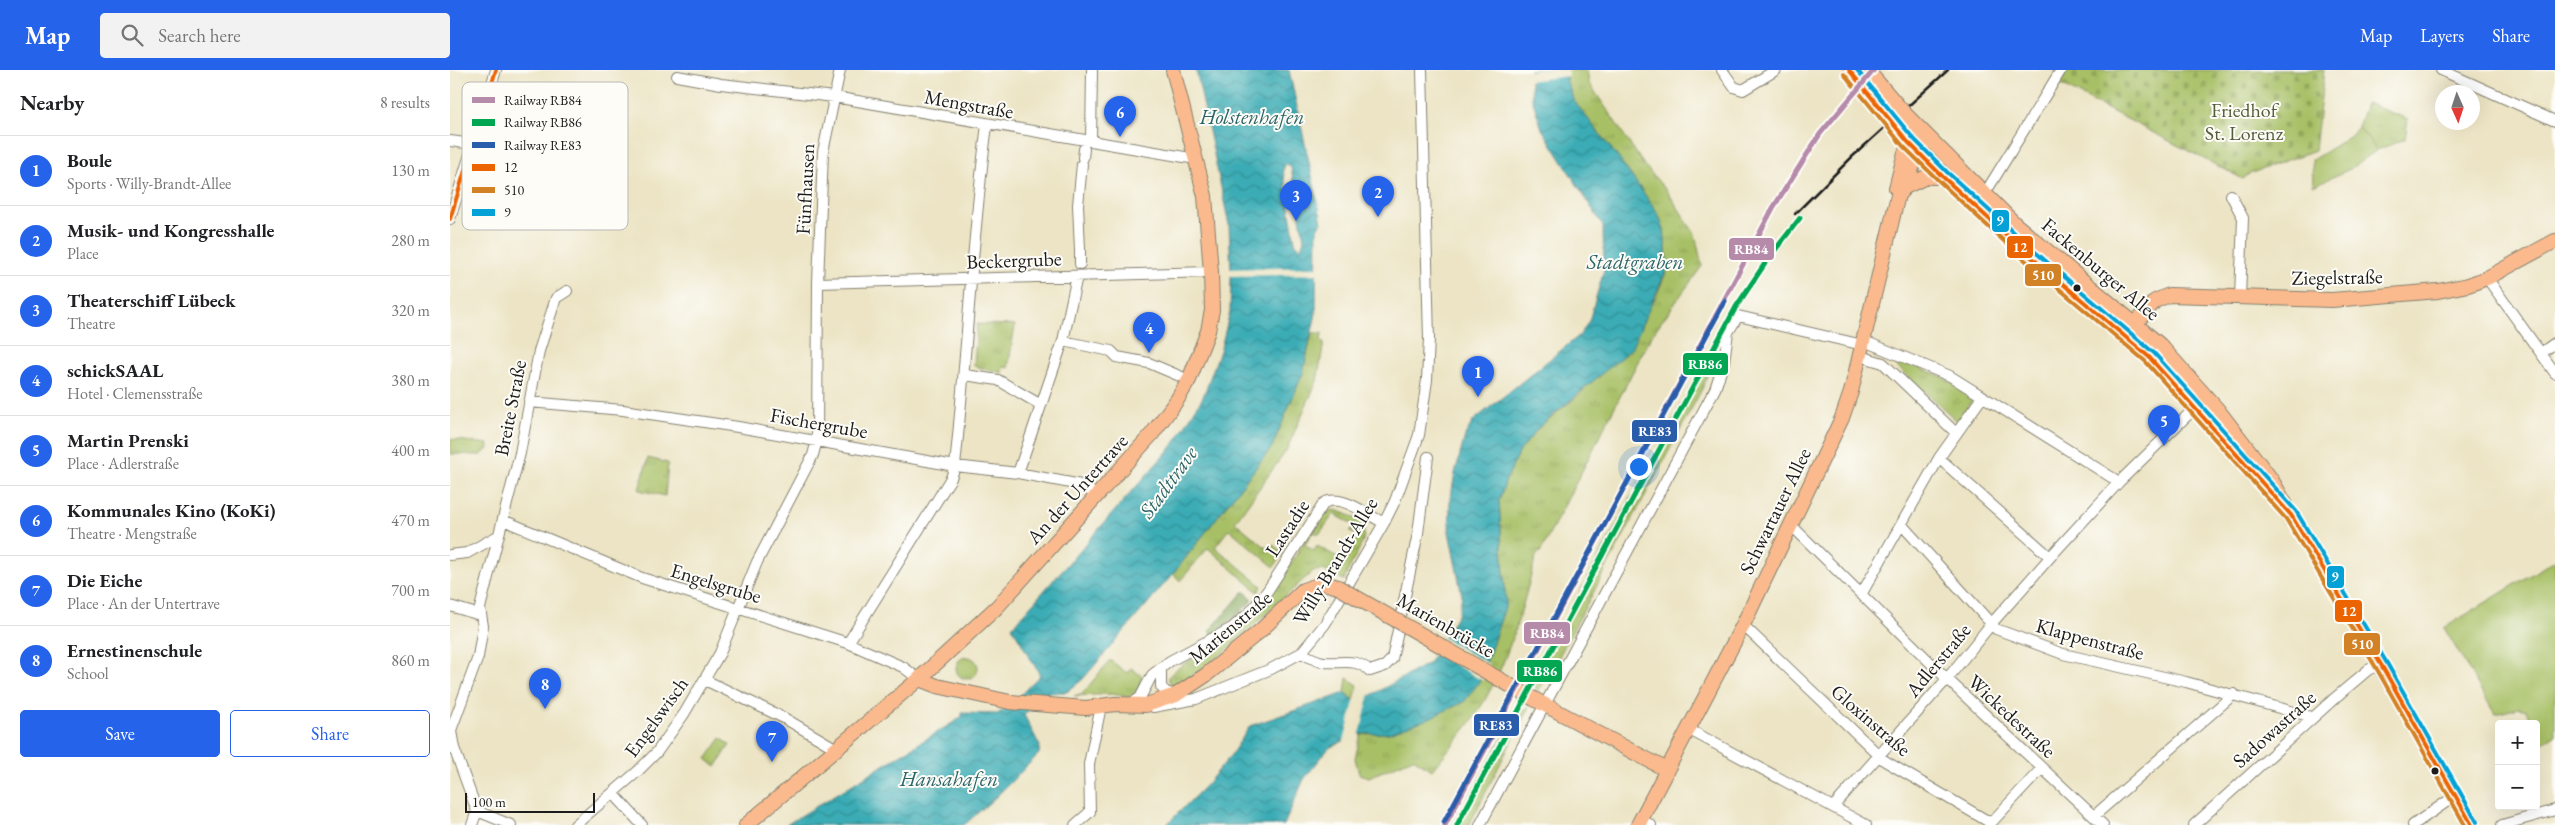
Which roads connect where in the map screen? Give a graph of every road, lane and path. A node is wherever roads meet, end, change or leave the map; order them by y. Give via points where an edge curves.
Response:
1 (496, 70) edge
2 (840, 70) edge
3 (1092, 70) edge
4 (1173, 70) edge
5 (1422, 70) edge
6 (1722, 70) edge
7 (1776, 70) edge
8 (1849, 70) edge
9 (1867, 70) edge
10 (2061, 70) edge
11 (2441, 70) edge
12 (677, 76) dead end
13 (492, 82) edge
14 (834, 97) junction
15 (2555, 121) edge
16 (987, 125) junction
17 (1923, 134) junction
18 (1913, 146) junction
19 (1084, 153) junction
20 (1196, 159) junction
21 (1943, 177) junction
22 (462, 180) edge
23 (1902, 191) junction
24 (1984, 195) junction
25 (2231, 195) dead end
26 (450, 219) edge
27 (2555, 240) edge
28 (1079, 270) junction
29 (1211, 272) junction
30 (2487, 278) junction
31 (970, 280) junction
32 (818, 283) junction
33 (567, 291) dead end
34 (2240, 298) junction
35 (2135, 323) junction
36 (2125, 335) junction
37 (1064, 341) junction
38 (2555, 343) edge
39 (1862, 347) junction
40 (1889, 349) junction
41 (2541, 353) junction
42 (1883, 363) junction
43 (2555, 373) edge
44 (965, 375) junction
45 (1188, 380) junction
46 (1983, 396) junction
47 (529, 402) junction
48 (1041, 405) junction
49 (2196, 407) junction
50 (1956, 433) junction
51 (817, 440) junction
52 (1428, 456) dead end
53 (1939, 458) junction
54 (955, 466) junction
55 (1018, 473) junction
56 (2119, 482) junction
57 (1098, 496) junction
58 (2291, 515) junction
59 (503, 520) junction
60 (1384, 523) junction
61 (1791, 525) junction
62 (1902, 525) junction
63 (496, 537) junction
64 (450, 555) edge
65 (2050, 557) junction
66 (1338, 587) joint
67 (1862, 593) junction
68 (450, 606) edge
69 (738, 608) junction
70 (480, 615) junction
71 (1992, 623) junction
72 (1743, 625) junction
73 (848, 643) junction
74 (1301, 653) junction
75 (2380, 664) junction
76 (1161, 668) junction
77 (1206, 675) junction
78 (919, 679) junction
79 (1947, 679) junction
80 (705, 680) junction
81 (1231, 685) junction
82 (1176, 694) junction
83 (2234, 694) junction
84 (1539, 701) junction
85 (1099, 705) junction
86 (1128, 705) junction
87 (1146, 705) junction
88 (2312, 718) junction
89 (1688, 729) junction
90 (451, 732) edge
91 (835, 748) junction
92 (1879, 756) junction
93 (2042, 768) junction
94 (1667, 770) junction
95 (613, 793) junction
96 (2455, 796) junction
97 (1833, 807) junction
98 (2555, 810) edge
99 (477, 811) junction
100 (2094, 816) junction
101 (1643, 823) edge
102 (1990, 824) edge
103 (472, 825) edge
104 (511, 825) edge
105 (575, 825) edge
106 (642, 825) edge
107 (746, 825) edge
108 (1075, 825) edge
109 (1480, 825) edge
110 (1866, 825) edge
111 (2103, 825) edge
112 (2194, 825) edge
113 (2413, 825) edge
114 (2472, 825) edge
115 (2502, 825) edge

1 - 13 street
2 - 14 street, Fünfhausen
3 - 19 street
4 - 20 main road, An der Untertrave
5 - 60 street, Willy-Brandt-Allee via 1429,339 1424,414 1419,435
6 - 7 street via 1734,87 1743,90
8 - 18 main road, Fackenburger Allee, bridge
9 - 17 main road, Fackenburger Allee, bridge
10 - 24 street
11 - 15 street
12 - 14 street, Mengstraße
14 - 16 street, Mengstraße
14 - 32 street, Fünfhausen via 822,152
16 - 19 street, Mengstraße
16 - 31 street
17 - 18 main road, Schwartauer Allee
17 - 24 main road, Fackenburger Allee
18 - 21 main road, Fackenburger Allee
18 - 23 main road, Schwartauer Allee via 1896,189
19 - 20 street, Mengstraße
19 - 28 street via 1078,204
20 - 29 main road, An der Untertrave via 1205,196
21 - 23 main road via 1926,177
21 - 36 main road, Fackenburger Allee via 2022,250
22 - 26 street
23 - 39 main road, Schwartauer Allee
24 - 35 main road, Fackenburger Allee
25 - 34 street via 2243,218
27 - 30 main road, Ziegelstraße
28 - 29 street, Beckergrube
28 - 31 street, Beckergrube
28 - 37 street
29 - 45 main road, An der Untertrave via 1212,310 1208,331
30 - 34 main road, Ziegelstraße via 2457,288 2405,295 2332,300
30 - 41 street
31 - 32 street, Beckergrube
31 - 44 street
32 - 51 street, Fünfhausen
33 - 47 street, Breite Straße via 556,298 539,351
34 - 35 main road, Ziegelstraße via 2170,295 2155,301
35 - 36 main road, Ziegelstraße
35 - 58 main road, Fackenburger Allee via 2160,344 2218,410 2271,479
36 - 49 main road, Fackenburger Allee
37 - 45 street via 1111,351 1117,356 1149,363
37 - 48 street
38 - 41 street
39 - 40 street
39 - 42 street
39 - 61 main road, Schwartauer Allee via 1842,418
39 - 84 street via 1738,316 1728,332 1724,362 1715,389
40 - 42 street
40 - 46 street via 1942,372
41 - 43 street
42 - 50 street
44 - 48 street via 998,380
44 - 54 street
45 - 57 main road, An der Untertrave via 1152,434
46 - 50 street
46 - 56 street
47 - 51 street, Fischergrube via 623,410
47 - 59 street, Breite Straße
48 - 55 street
49 - 56 street, Adlerstraße
49 - 58 main road, Fackenburger Allee
50 - 53 street
51 - 54 street, Fischergrube
51 - 69 street, Engelswisch via 813,455 757,562
52 - 74 street via 1418,533 1392,658 1386,666 1370,671 1362,664 1323,662
53 - 62 street
53 - 65 street
54 - 55 street, Fischergrube
54 - 73 street via 951,478
55 - 57 street, Fischergrube via 1081,485
56 - 65 street, Adlerstraße
57 - 78 main road, An der Untertrave via 997,607
58 - 75 main road, Fackenburger Allee
59 - 63 street, Breite Straße
59 - 69 street, Engelsgrube via 642,578
60 - 74 street, Willy-Brandt-Allee via 1325,624
60 - 76 street, Lastadie via 1341,501 1326,501 1250,612 1232,628
61 - 67 street, Wickedestraße
61 - 72 main road, Schwartauer Allee
62 - 67 street
62 - 71 street, Klappenstraße
63 - 64 street via 467,553
63 - 70 street, Breite Straße
65 - 71 street, Adlerstraße
66 - 77 main road, Marienstraße via 1324,583 1303,590
66 - 84 main road, Marienbrücke, bridge
67 - 79 street, Wickedestraße
68 - 70 street
69 - 73 street, Engelsgrube
69 - 80 street, Engelswisch
70 - 90 street, Breite Straße via 483,626 478,657
71 - 79 street, Adlerstraße
71 - 83 street, Klappenstraße via 1996,629 2062,654
72 - 89 main road, Schwartauer Allee
72 - 92 street, Gloxinstraße
73 - 78 street, Engelsgrube via 903,667
74 - 81 street, Willy-Brandt-Allee
75 - 88 street, Sadowastraße via 2368,670
75 - 96 main road, Fackenburger Allee
76 - 82 street via 1161,687
76 - 86 street, Lastadie via 1152,675 1140,698
77 - 81 street via 1213,684
77 - 82 main road, Marienstraße
78 - 85 main road, Willy-Brandt-Allee via 985,696
78 - 91 main road, An der Untertrave
79 - 92 street, Adlerstraße
79 - 93 street, Wickedestraße
80 - 91 street via 784,718
80 - 95 street, Engelswisch via 657,752
81 - 87 street, Willy-Brandt-Allee via 1196,699 1156,707
82 - 87 main road, Marienstraße
83 - 88 street, Klappenstraße
83 - 100 street
84 - 94 main road
84 - 109 street
85 - 86 main road, Willy-Brandt-Allee
85 - 108 street via 1089,764 1090,812
86 - 87 main road, Willy-Brandt-Allee
88 - 112 street, Sadowastraße
89 - 94 main road, Schwartauer Allee
89 - 97 street
90 - 99 street
91 - 107 main road, An der Untertrave
92 - 97 street, Adlerstraße
92 - 102 street, Gloxinstraße
93 - 100 street, Wickedestraße
93 - 102 street
94 - 101 main road, Schwartauer Allee
95 - 105 street, Engelswisch
95 - 106 street
96 - 113 street
96 - 114 main road, Fackenburger Allee
97 - 110 street
98 - 115 street
99 - 103 street
99 - 104 street
100 - 111 street, Wickedestraße

